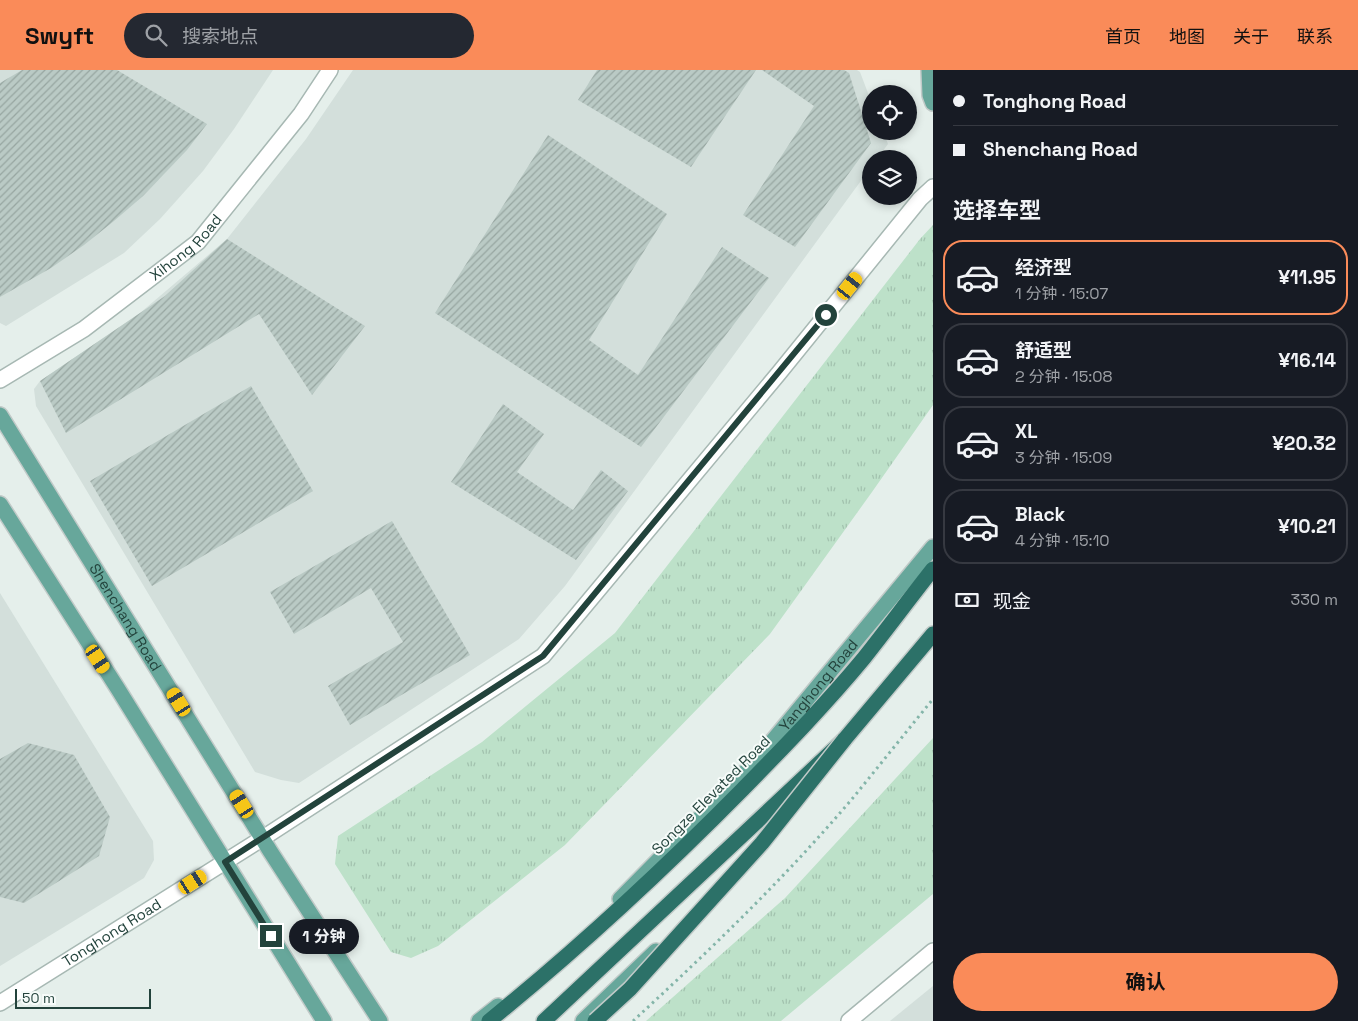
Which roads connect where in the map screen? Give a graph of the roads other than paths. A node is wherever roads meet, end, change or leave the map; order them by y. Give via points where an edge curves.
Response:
1 (330, 70) edge
2 (929, 70) edge
3 (933, 103) edge
4 (933, 188) edge
5 (0, 380) edge
6 (0, 415) edge
7 (0, 504) edge
8 (933, 547) edge
9 (933, 568) edge
10 (933, 634) edge
11 (933, 638) edge
12 (844, 740) junction
13 (263, 838) junction
14 (225, 862) junction
15 (933, 951) edge
16 (0, 1003) edge
17 (324, 1021) edge
18 (380, 1021) edge
19 (479, 1021) edge
20 (489, 1021) edge
21 (544, 1021) edge
22 (583, 1021) edge
23 (595, 1021) edge
24 (849, 1021) edge

1 - 5 street, Xihong Road via 301,114 198,242 84,329
2 - 3 main road
4 - 13 street, Tonghong Road via 920,199 543,656
6 - 13 main road, Shenchang Road
7 - 14 main road
8 - 19 main road, Yanghong Road via 756,761 576,943
9 - 20 highway, Songze Elevated Road via 863,660 701,831 617,911
10 - 12 highway
11 - 22 main road via 683,926
12 - 21 highway, bridge
12 - 23 highway, bridge via 762,843 630,989
13 - 14 street, Tonghong Road
13 - 18 main road, Shenchang Road
14 - 16 street, Tonghong Road
14 - 17 main road
15 - 24 street

